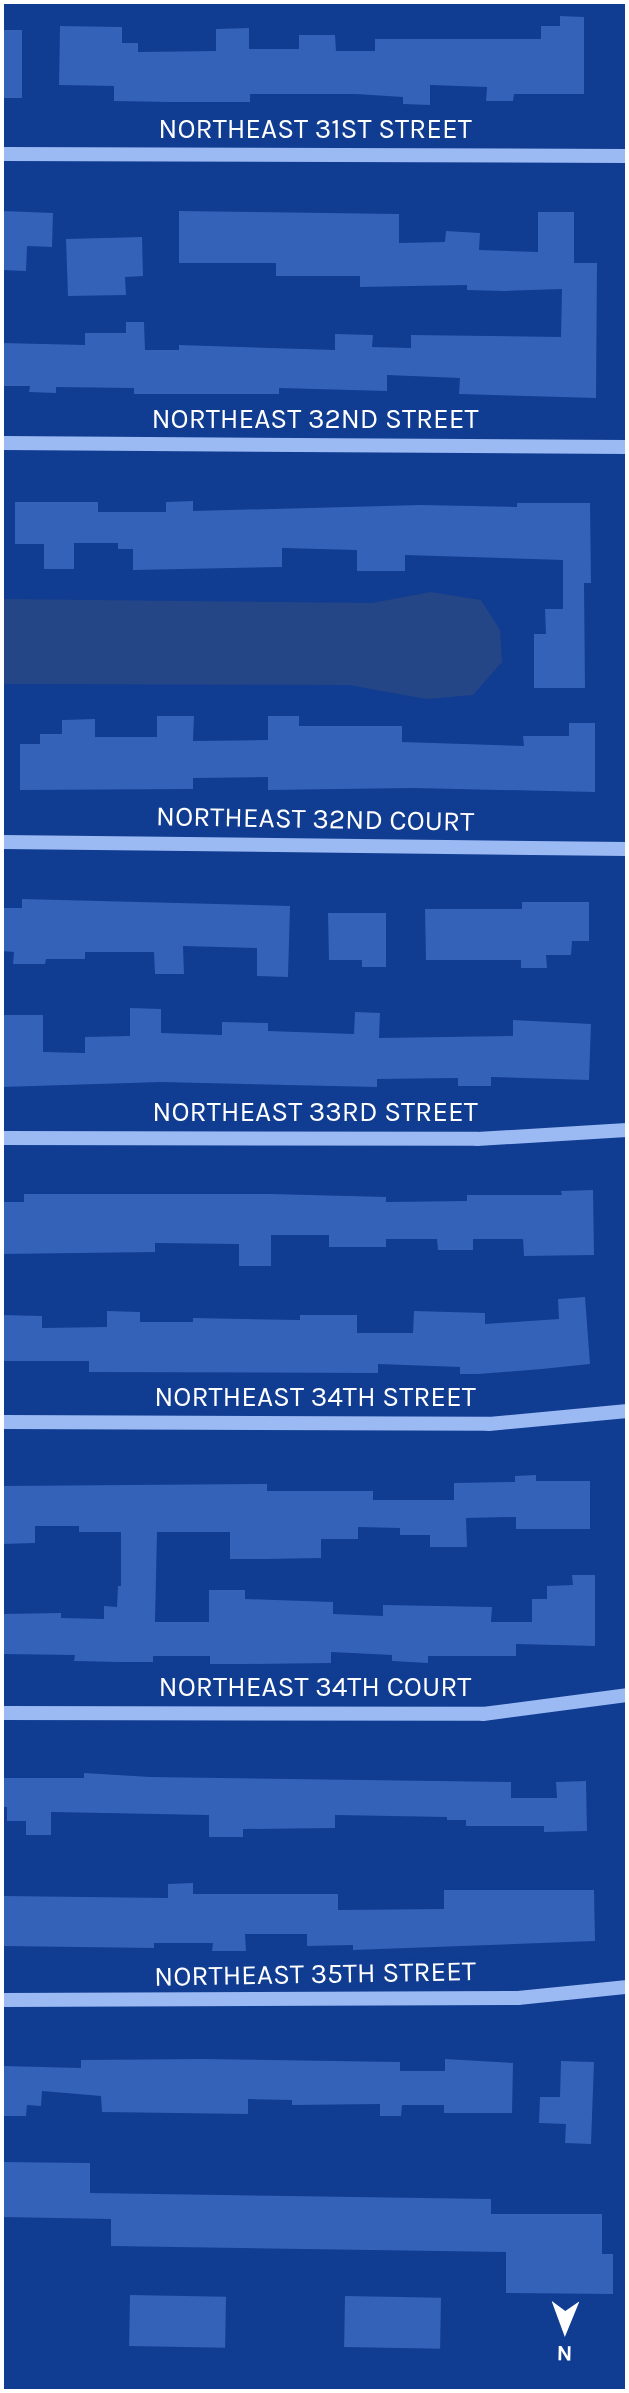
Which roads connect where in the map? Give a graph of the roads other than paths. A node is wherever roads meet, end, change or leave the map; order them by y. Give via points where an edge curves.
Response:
1 (2, 154) edge
2 (627, 156) edge
3 (2, 443) edge
4 (627, 447) edge
5 (2, 842) edge
6 (627, 849) edge
7 (627, 1130) edge
8 (2, 1138) edge
9 (627, 1411) edge
10 (2, 1422) edge
11 (627, 1695) edge
12 (2, 1713) edge
13 (627, 1987) edge
14 (2, 2000) edge

1 - 2 street, NORTHEAST 31ST STREET
3 - 4 street, NORTHEAST 32ND STREET
5 - 6 street, NORTHEAST 32ND COURT
7 - 8 street, NORTHEAST 33RD STREET via 477,1139
9 - 10 street, NORTHEAST 34TH STREET via 489,1424
11 - 12 street, NORTHEAST 34TH COURT via 483,1714
13 - 14 street, NORTHEAST 35TH STREET via 518,1998

